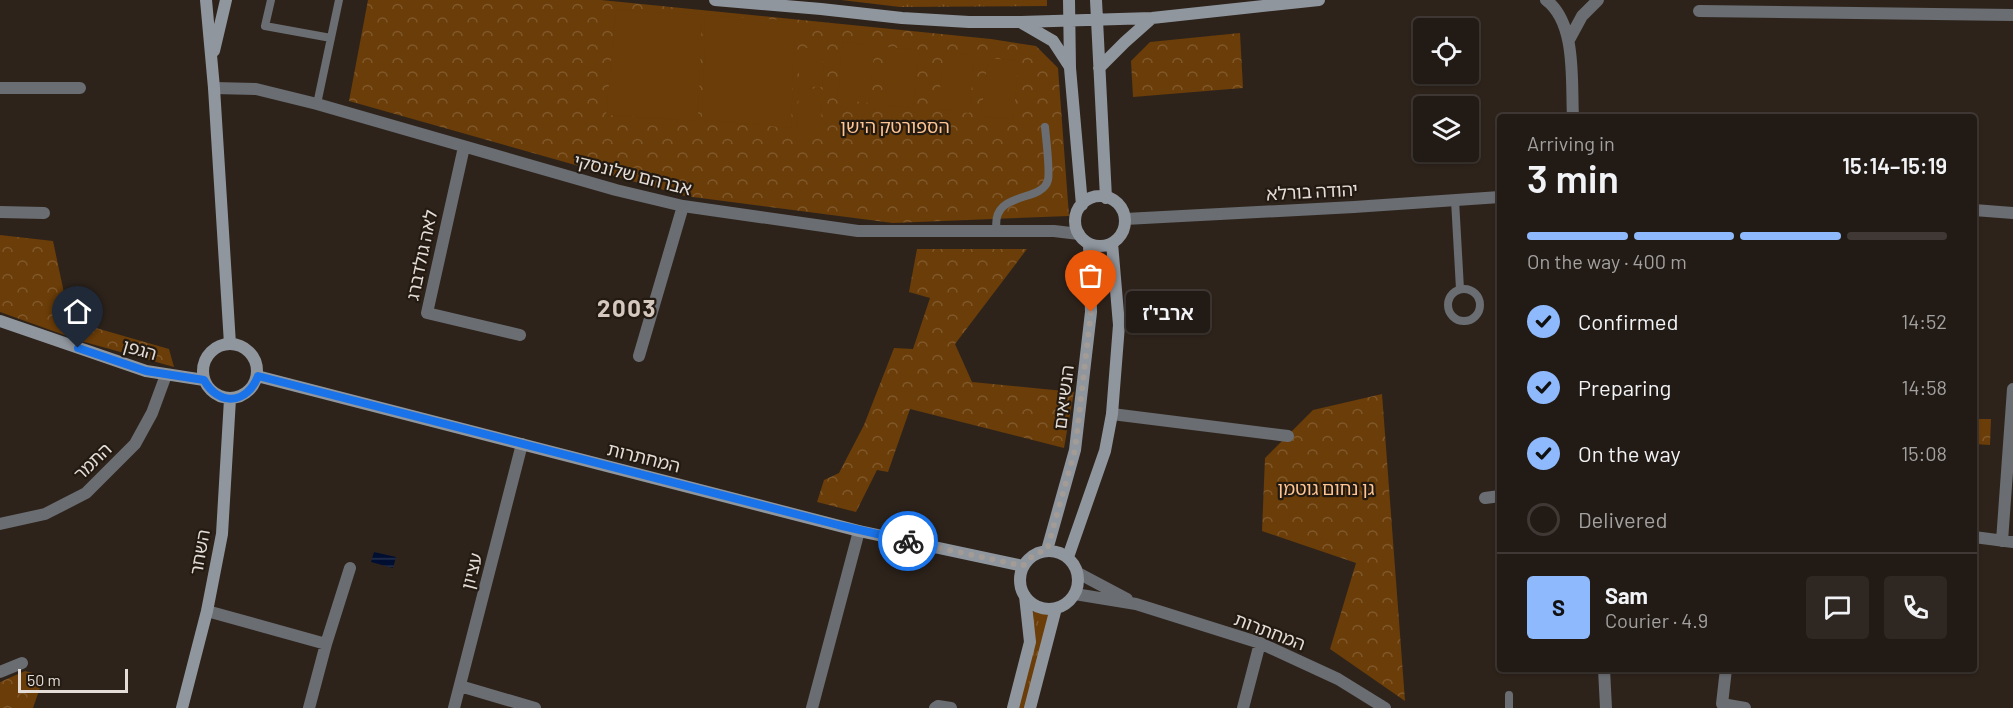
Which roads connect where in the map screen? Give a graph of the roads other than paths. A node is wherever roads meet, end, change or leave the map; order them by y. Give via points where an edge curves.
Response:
1 (206, 0) edge
2 (226, 0) edge
3 (271, 0) edge
4 (339, 0) edge
5 (715, 0) edge
6 (1069, 0) edge
7 (1096, 0) edge
8 (1319, 0) edge
9 (1546, 0) edge
10 (1598, 0) edge
11 (1699, 11) dead end
12 (2013, 15) edge
13 (1152, 18) junction
14 (1097, 20) junction
15 (1070, 21) junction
16 (1022, 22) junction
17 (331, 38) junction
18 (1569, 40) junction
19 (212, 61) junction
20 (1070, 68) junction
21 (1099, 68) junction
22 (0, 88) edge
23 (80, 88) dead end
24 (214, 88) junction
25 (317, 104) junction
26 (1573, 114) edge
27 (1045, 127) dead end
28 (464, 147) junction
29 (1106, 198) junction
30 (1497, 198) edge
31 (1455, 200) junction
32 (1082, 205) junction
33 (683, 206) junction
34 (1977, 210) edge
35 (0, 212) edge
36 (44, 213) dead end
37 (2013, 213) edge
38 (1125, 219) junction
39 (1077, 229) junction
40 (997, 232) junction
41 (1112, 243) junction
42 (1089, 244) junction
43 (1460, 289) dead end
44 (0, 321) edge
45 (520, 335) dead end
46 (230, 344) junction
47 (639, 356) dead end
48 (166, 375) junction
49 (258, 376) junction
50 (204, 380) junction
51 (2013, 389) edge
52 (230, 399) junction
53 (1112, 414) junction
54 (1288, 436) dead end
55 (522, 444) junction
56 (1497, 496) edge
57 (1485, 498) dead end
58 (0, 524) edge
59 (859, 531) junction
60 (1977, 537) edge
61 (2007, 542) edge
62 (1047, 550) junction
63 (1068, 557) junction
64 (1023, 566) junction
65 (350, 568) dead end
66 (1078, 573) junction
67 (1075, 594) junction
68 (1025, 597) junction
69 (1136, 604) junction
70 (1056, 608) junction
71 (207, 611) junction
72 (1260, 643) junction
73 (326, 644) junction
74 (22, 663) dead end
75 (0, 672) edge
76 (1604, 672) edge
77 (1726, 672) edge
78 (459, 686) junction
79 (1509, 695) dead end
80 (182, 708) edge
81 (309, 708) edge
82 (454, 708) edge
83 (535, 708) edge
84 (813, 708) edge
85 (935, 708) edge
86 (951, 708) edge
87 (1013, 708) edge
88 (1030, 708) edge
89 (1243, 708) edge
90 (1385, 708) edge
91 (1509, 708) edge
92 (1606, 708) edge
93 (1746, 708) edge

1 - 19 street
2 - 19 street
3 - 17 lane via 265,26
4 - 17 lane
5 - 16 street via 902,18
6 - 15 street
7 - 14 street
8 - 13 street
9 - 18 street via 1562,18
10 - 18 street via 1582,16
11 - 12 street
13 - 14 street
13 - 21 street
14 - 15 street
14 - 21 street
15 - 16 street
15 - 20 street
16 - 20 street via 1053,41
17 - 25 lane
18 - 26 street
19 - 24 street
20 - 32 street
21 - 29 street
22 - 23 street
24 - 25 street, אברהם שלונסקי via 256,89
24 - 46 street
25 - 28 street, אברהם שלונסקי
27 - 40 lane via 1048,180 1041,190 1000,209
28 - 33 street, אברהם שלונסקי
28 - 45 street, לאה גולדברג via 427,313
29 - 32 street via 1095,198
29 - 38 street via 1116,202
30 - 31 street, יהודה בורלא
31 - 38 street, יהודה בורלא
31 - 43 lane
32 - 39 street via 1076,215
33 - 40 street, אברהם שלונסקי via 858,231
33 - 47 street
34 - 37 street
35 - 36 street
38 - 41 street via 1122,233
39 - 40 street, אברהם שלונסקי
39 - 42 street
41 - 42 street
41 - 53 street via 1119,325
42 - 62 street, הנשיאים via 1091,312 1075,450
44 - 48 street, הגפן
46 - 49 street via 248,350 258,366
46 - 50 street via 212,351 206,358
48 - 50 street, הגפן
48 - 58 street, התמר via 135,444 86,493 45,514
49 - 52 street via 248,392
49 - 55 street, המחתרות
50 - 52 street via 216,394
51 - 61 street
52 - 71 street, השחר via 222,534
53 - 54 street
53 - 63 street via 1105,451
55 - 59 street, המחתרות
55 - 78 street, עציון
56 - 57 street
59 - 64 street, המחתרות
59 - 84 street
60 - 61 street
62 - 63 street
62 - 64 street via 1029,558
63 - 66 street
64 - 68 street via 1020,576
65 - 73 street
66 - 67 street
66 - 69 street, המחתרות
67 - 69 street, המחתרות
67 - 70 street
68 - 70 street via 1044,609
68 - 87 street via 1030,642
69 - 72 street, המחתרות
70 - 88 street
71 - 73 street
71 - 80 street, השחר
72 - 89 street
72 - 90 street, המחתרות via 1338,679
73 - 81 street
74 - 75 street
76 - 92 street
77 - 93 street via 1722,704
78 - 82 street, עציון
78 - 83 street
79 - 91 lane
85 - 86 street

